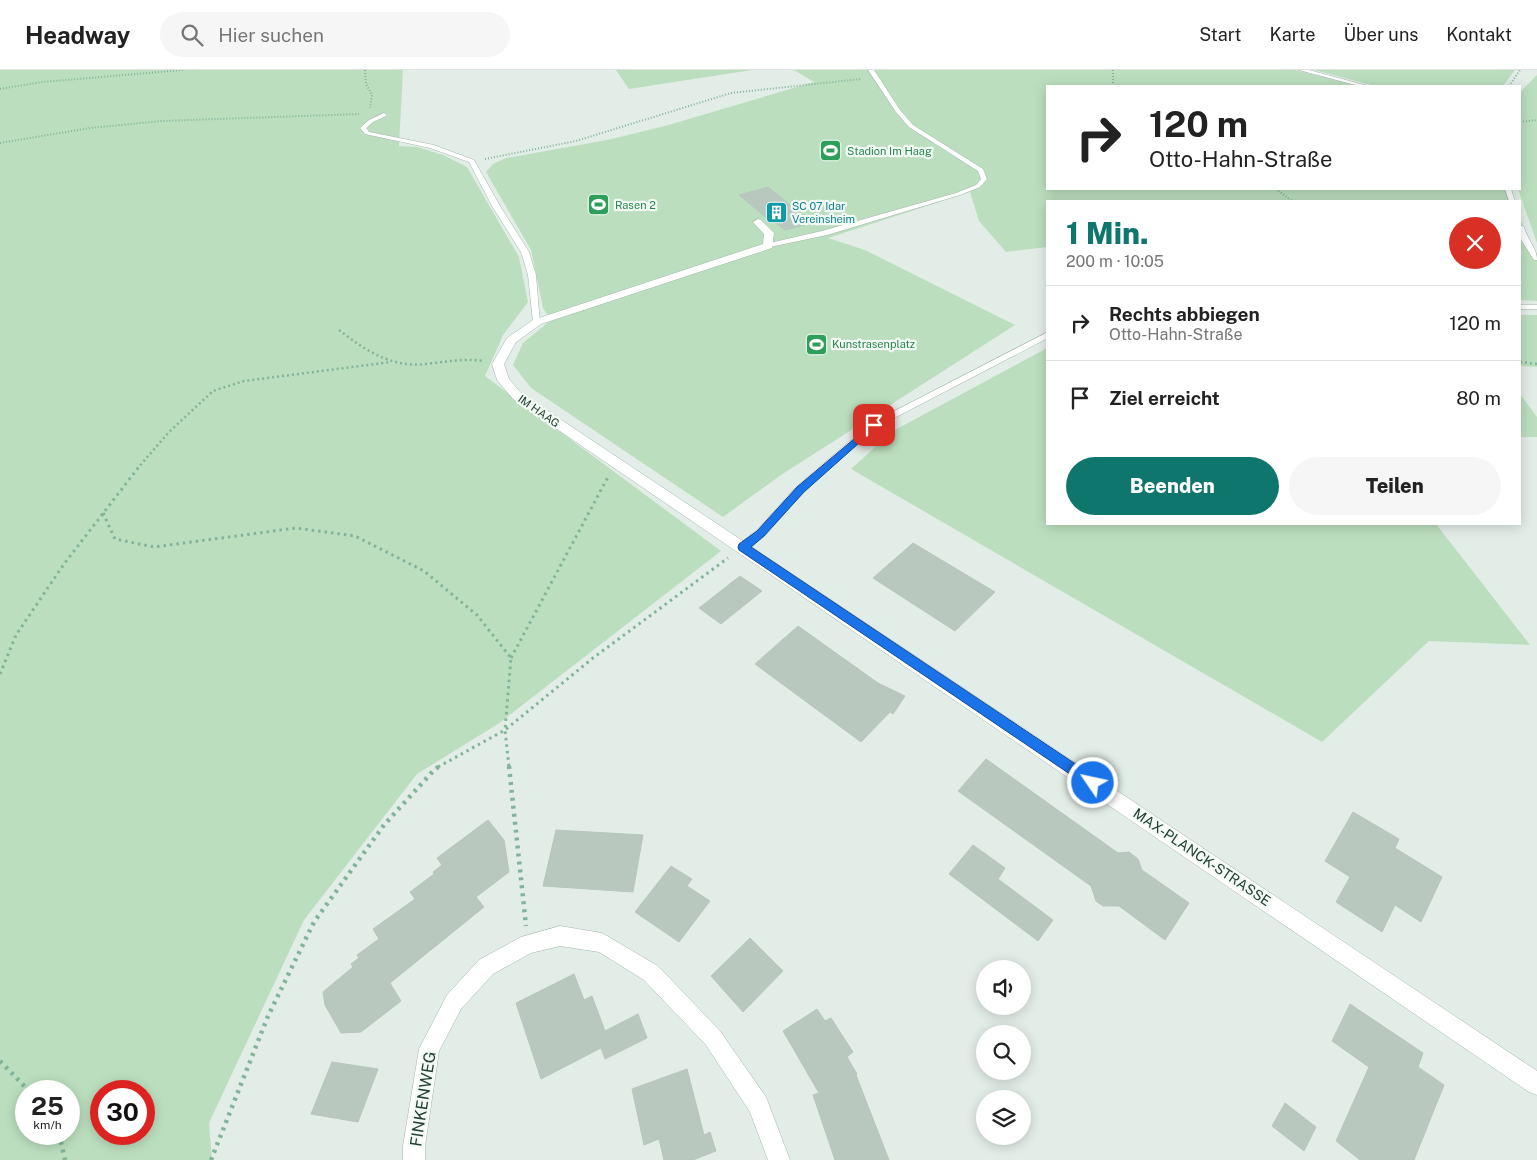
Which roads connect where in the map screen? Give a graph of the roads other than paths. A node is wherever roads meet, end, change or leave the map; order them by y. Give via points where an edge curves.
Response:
1 (871, 70) edge
2 (1302, 70) edge
3 (1361, 85) edge
4 (381, 114) road end
5 (758, 222) dead end
6 (1521, 231) edge
7 (768, 246) junction
8 (1537, 258) edge
9 (1521, 307) edge
10 (1537, 308) edge
11 (537, 322) junction
12 (1046, 335) edge
13 (743, 547) junction
14 (1537, 1084) edge
15 (414, 1160) edge
16 (779, 1160) edge

1 - 7 lane via 911,126 981,170 984,179 978,186 958,194 833,231
2 - 3 lane
4 - 11 lane via 363,128 367,133 432,146 472,161 525,252 532,275
5 - 7 street via 768,233
6 - 8 lane
7 - 11 street
9 - 10 lane
11 - 13 street, IM HAAG via 511,340 498,364 503,380 517,396
12 - 13 lane via 874,425 800,489 760,534
13 - 14 street, MAX-PLANCK-STRASSE
15 - 16 street, FINKENWEG via 429,1049 454,1002 486,967 528,944 560,936 602,943 651,973 713,1038 758,1105

